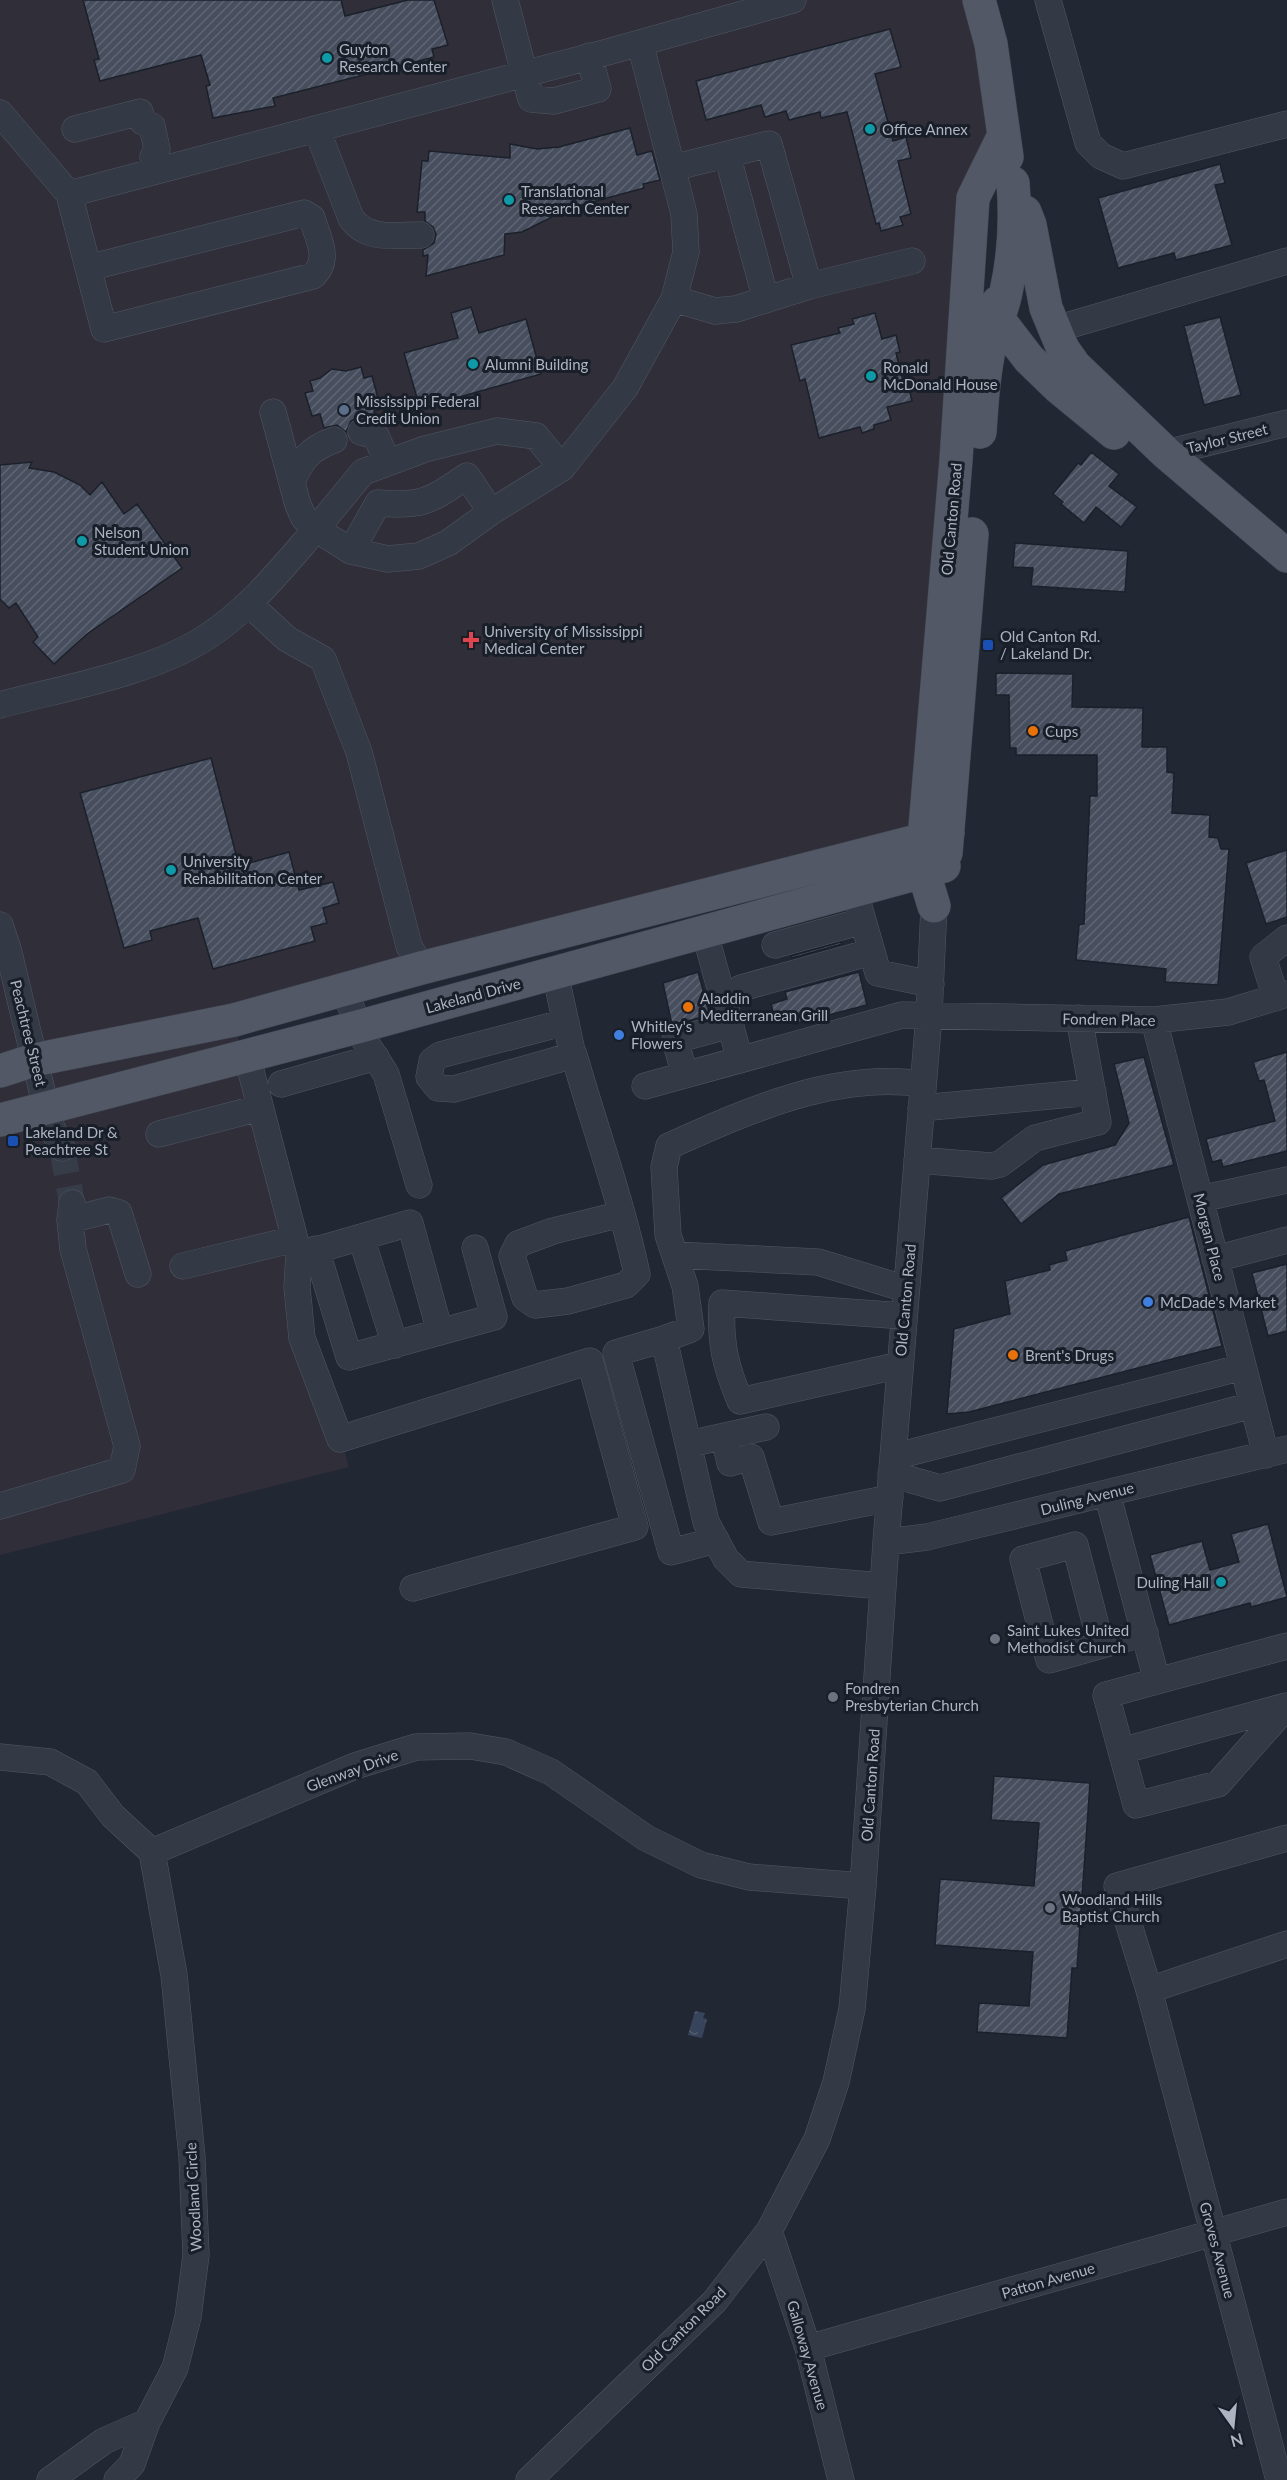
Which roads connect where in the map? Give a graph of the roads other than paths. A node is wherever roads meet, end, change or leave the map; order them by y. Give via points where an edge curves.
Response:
1 (505, 0) edge
2 (793, 0) edge
3 (980, 0) edge
4 (1048, 0) edge
5 (640, 43) junction
6 (589, 56) junction
7 (524, 74) junction
8 (0, 113) edge
9 (1287, 124) edge
10 (75, 129) dead end
11 (317, 130) junction
12 (1003, 138) junction
13 (727, 154) junction
14 (154, 164) junction
15 (672, 168) junction
16 (1013, 183) junction
17 (69, 194) junction
18 (421, 235) dead end
19 (912, 261) dead end
20 (1287, 261) edge
21 (88, 268) junction
22 (809, 286) junction
23 (674, 299) junction
24 (766, 300) junction
25 (999, 321) junction
26 (1053, 330) junction
27 (273, 412) dead end
28 (1287, 423) edge
29 (361, 432) dead end
30 (334, 440) dead end
31 (1166, 453) junction
32 (388, 463) junction
33 (562, 468) junction
34 (292, 483) junction
35 (491, 512) junction
36 (316, 529) junction
37 (351, 551) junction
38 (1287, 556) edge
39 (249, 604) junction
40 (0, 705) edge
41 (935, 852) junction
42 (854, 889) junction
43 (934, 906) joint
44 (767, 913) junction
45 (863, 921) junction
46 (0, 925) edge
47 (704, 930) junction
48 (1287, 938) edge
49 (775, 945) junction
50 (835, 945) junction
51 (809, 952) junction
52 (871, 952) junction
53 (421, 968) junction
54 (555, 973) junction
55 (784, 976) junction
56 (931, 984) junction
57 (741, 988) dead end
58 (344, 990) junction
59 (1281, 996) edge
60 (928, 1015) junction
61 (1079, 1018) junction
62 (1154, 1020) junction
63 (566, 1022) junction
64 (731, 1025) junction
65 (361, 1026) junction
66 (574, 1055) junction
67 (247, 1056) junction
68 (376, 1058) junction
69 (34, 1060) junction
70 (740, 1060) junction
71 (0, 1071) edge
72 (685, 1075) junction
73 (281, 1084) dead end
74 (645, 1086) dead end
75 (1092, 1092) junction
76 (922, 1096) junction
77 (47, 1107) junction
78 (259, 1108) junction
79 (0, 1120) edge
80 (159, 1134) dead end
81 (62, 1148) tunnel mouth
82 (917, 1160) junction
83 (1287, 1180) edge
84 (419, 1185) dead end
85 (1200, 1199) junction
86 (621, 1214) junction
87 (361, 1237) junction
88 (1287, 1240) edge
89 (303, 1248) junction
90 (475, 1248) dead end
91 (675, 1255) junction
92 (1215, 1258) junction
93 (183, 1266) dead end
94 (138, 1274) dead end
95 (906, 1289) junction
96 (904, 1316) junction
97 (721, 1326) junction
98 (691, 1329) junction
99 (440, 1332) junction
100 (664, 1339) junction
101 (395, 1345) junction
102 (900, 1365) junction
103 (1244, 1367) junction
104 (1253, 1405) junction
105 (766, 1427) dead end
106 (724, 1437) junction
107 (689, 1444) junction
108 (1276, 1452) edge
109 (891, 1476) junction
110 (1107, 1493) junction
111 (0, 1506) edge
112 (716, 1540) junction
113 (886, 1542) junction
114 (883, 1586) junction
115 (413, 1588) dead end
116 (1144, 1633) junction
117 (1101, 1645) dead end
118 (1287, 1646) edge
119 (1157, 1681) junction
120 (1286, 1706) edge
121 (1121, 1751) junction
122 (0, 1757) edge
123 (1287, 1838) edge
124 (152, 1852) junction
125 (863, 1886) junction
126 (1287, 1944) edge
127 (1149, 1990) junction
128 (1287, 2212) edge
129 (769, 2231) junction
130 (1214, 2233) junction
131 (808, 2348) junction
132 (147, 2422) junction
133 (50, 2480) edge
134 (117, 2480) edge
135 (529, 2480) edge
136 (841, 2480) edge
137 (1278, 2480) edge

1 - 7 street
2 - 5 street
3 - 12 main road via 993,53
4 - 9 street via 1088,142 1101,156 1123,166
5 - 6 street
5 - 15 street
6 - 7 street
6 - 7 street via 598,89 542,101 531,99
7 - 11 street
8 - 17 street
10 - 14 street via 140,112 143,122 138,130 144,153
11 - 14 street
11 - 18 street via 358,228 369,234
12 - 16 main road
12 - 25 main road via 989,202
12 - 41 main road, Old Canton Road via 973,198
13 - 15 street
13 - 22 street via 769,144
13 - 24 street
14 - 17 street
15 - 23 street via 684,214 686,252
16 - 25 main road, Old Canton Road via 1014,250
16 - 26 main road via 1030,225
17 - 21 street
19 - 22 street
20 - 26 street
21 - 21 street via 304,213 312,218 324,258 321,269 313,276 104,329
22 - 24 street
23 - 24 street via 715,311
23 - 33 street via 625,388
25 - 31 main road via 1029,359 1118,436
25 - 41 main road, Old Canton Road via 983,388
26 - 31 main road via 1089,383 1131,417
27 - 34 street
28 - 31 street, Taylor Street
29 - 32 street via 376,436
30 - 34 street via 309,453 298,465
31 - 38 main road
32 - 33 street via 425,449 497,431 536,436
32 - 36 street via 363,472
33 - 35 street
34 - 36 street via 304,518
35 - 37 street via 448,543 420,556 388,559
35 - 37 street via 467,476 429,502 378,502
36 - 37 street
36 - 39 street
39 - 40 street via 204,639 152,664
39 - 53 street via 288,639 323,659 359,752 409,946
41 - 42 main road, Lakeland Drive
41 - 43 main road, Old Canton Road
41 - 53 main road
42 - 44 main road, Lakeland Drive
42 - 45 street
43 - 56 street, Old Canton Road
44 - 47 main road, Lakeland Drive
44 - 49 street
45 - 50 street
45 - 52 street
46 - 69 street, Peachtree Street
47 - 54 main road, Lakeland Drive
47 - 64 street
48 - 59 street via 1263,957
49 - 51 street
49 - 55 street
50 - 51 street
50 - 52 street
51 - 55 street
52 - 56 street via 878,973
53 - 58 main road
54 - 63 street
54 - 65 main road, Lakeland Drive
55 - 57 street
56 - 60 street, Old Canton Road
58 - 65 street
58 - 69 main road via 234,1020
59 - 62 street, Fondren Place via 1228,1012
60 - 61 street, Fondren Place
60 - 70 street, Fondren Place via 902,1015
60 - 76 street, Old Canton Road
61 - 62 street, Fondren Place
61 - 75 street
62 - 85 street, Morgan Place
63 - 66 street
63 - 66 street via 440,1054 432,1061 429,1077 438,1088 454,1089
64 - 70 street
64 - 72 street via 675,1040
65 - 67 main road, Lakeland Drive
65 - 68 street
66 - 86 street
67 - 77 main road, Lakeland Drive
67 - 78 street
68 - 73 street
68 - 84 street via 392,1091
69 - 71 main road
69 - 77 street, Peachtree Street
70 - 72 street, Fondren Place
72 - 74 street, Fondren Place
75 - 76 street
75 - 82 street via 1098,1122 1035,1138 1000,1164
76 - 82 street, Old Canton Road
76 - 91 street via 886,1080 823,1089 747,1111 669,1146 664,1167 668,1235
77 - 79 main road, Lakeland Drive
77 - 81 street, Peachtree Street via 50,1124
78 - 80 street
78 - 89 street
82 - 95 street, Old Canton Road
83 - 85 street
85 - 92 street, Morgan Place
86 - 86 street via 637,1274 626,1285 568,1301 535,1305 525,1298 512,1256 518,1244
87 - 89 street
87 - 99 street via 410,1223
87 - 101 street
88 - 92 street
89 - 93 street
89 - 101 street via 349,1357
89 - 115 street via 297,1287 302,1338 340,1439 590,1361 635,1527
90 - 99 street via 494,1317
91 - 95 street via 818,1262
91 - 98 street via 685,1286
92 - 103 street, Morgan Place
94 - 111 street via 119,1213 71,1211 76,1259 127,1446 122,1470
95 - 96 street, Old Canton Road
96 - 97 street via 722,1303
96 - 102 street, Old Canton Road
97 - 98 street
97 - 102 street via 725,1367 740,1401
98 - 100 street
99 - 101 street
100 - 107 street
100 - 112 street via 616,1353 671,1552
102 - 109 street, Old Canton Road
103 - 104 street, Morgan Place
103 - 109 street
104 - 108 street, Morgan Place
104 - 109 street via 940,1488
105 - 106 street
106 - 107 street
106 - 109 street via 730,1463 751,1457 771,1522
107 - 112 street via 706,1522
108 - 110 street, Duling Avenue
109 - 113 street, Old Canton Road
110 - 113 street, Duling Avenue via 919,1538
110 - 116 street
112 - 114 street via 741,1575
113 - 114 street, Old Canton Road
114 - 125 street, Old Canton Road
116 - 117 street
116 - 119 street
118 - 119 street
119 - 121 street via 1106,1695
120 - 121 street
120 - 121 street via 1218,1784 1136,1805
122 - 124 street via 50,1762 87,1782 113,1816
123 - 127 street, Groves Avenue via 1117,1886
124 - 125 street, Glenway Drive via 354,1766 416,1748 470,1746 506,1752 551,1772 646,1838 701,1864 749,1877
124 - 132 street, Woodland Circle via 174,1975 192,2157 196,2255 188,2317 175,2368
125 - 129 street, Old Canton Road via 852,2009 836,2082 816,2139
126 - 127 street
127 - 130 street, Groves Avenue
128 - 130 street, Patton Avenue
129 - 131 street, Galloway Avenue
129 - 135 street, Old Canton Road via 714,2302
130 - 131 street, Patton Avenue
130 - 137 street, Groves Avenue
131 - 136 street, Galloway Avenue
132 - 133 street via 104,2441
132 - 134 street, Woodland Circle via 132,2464

